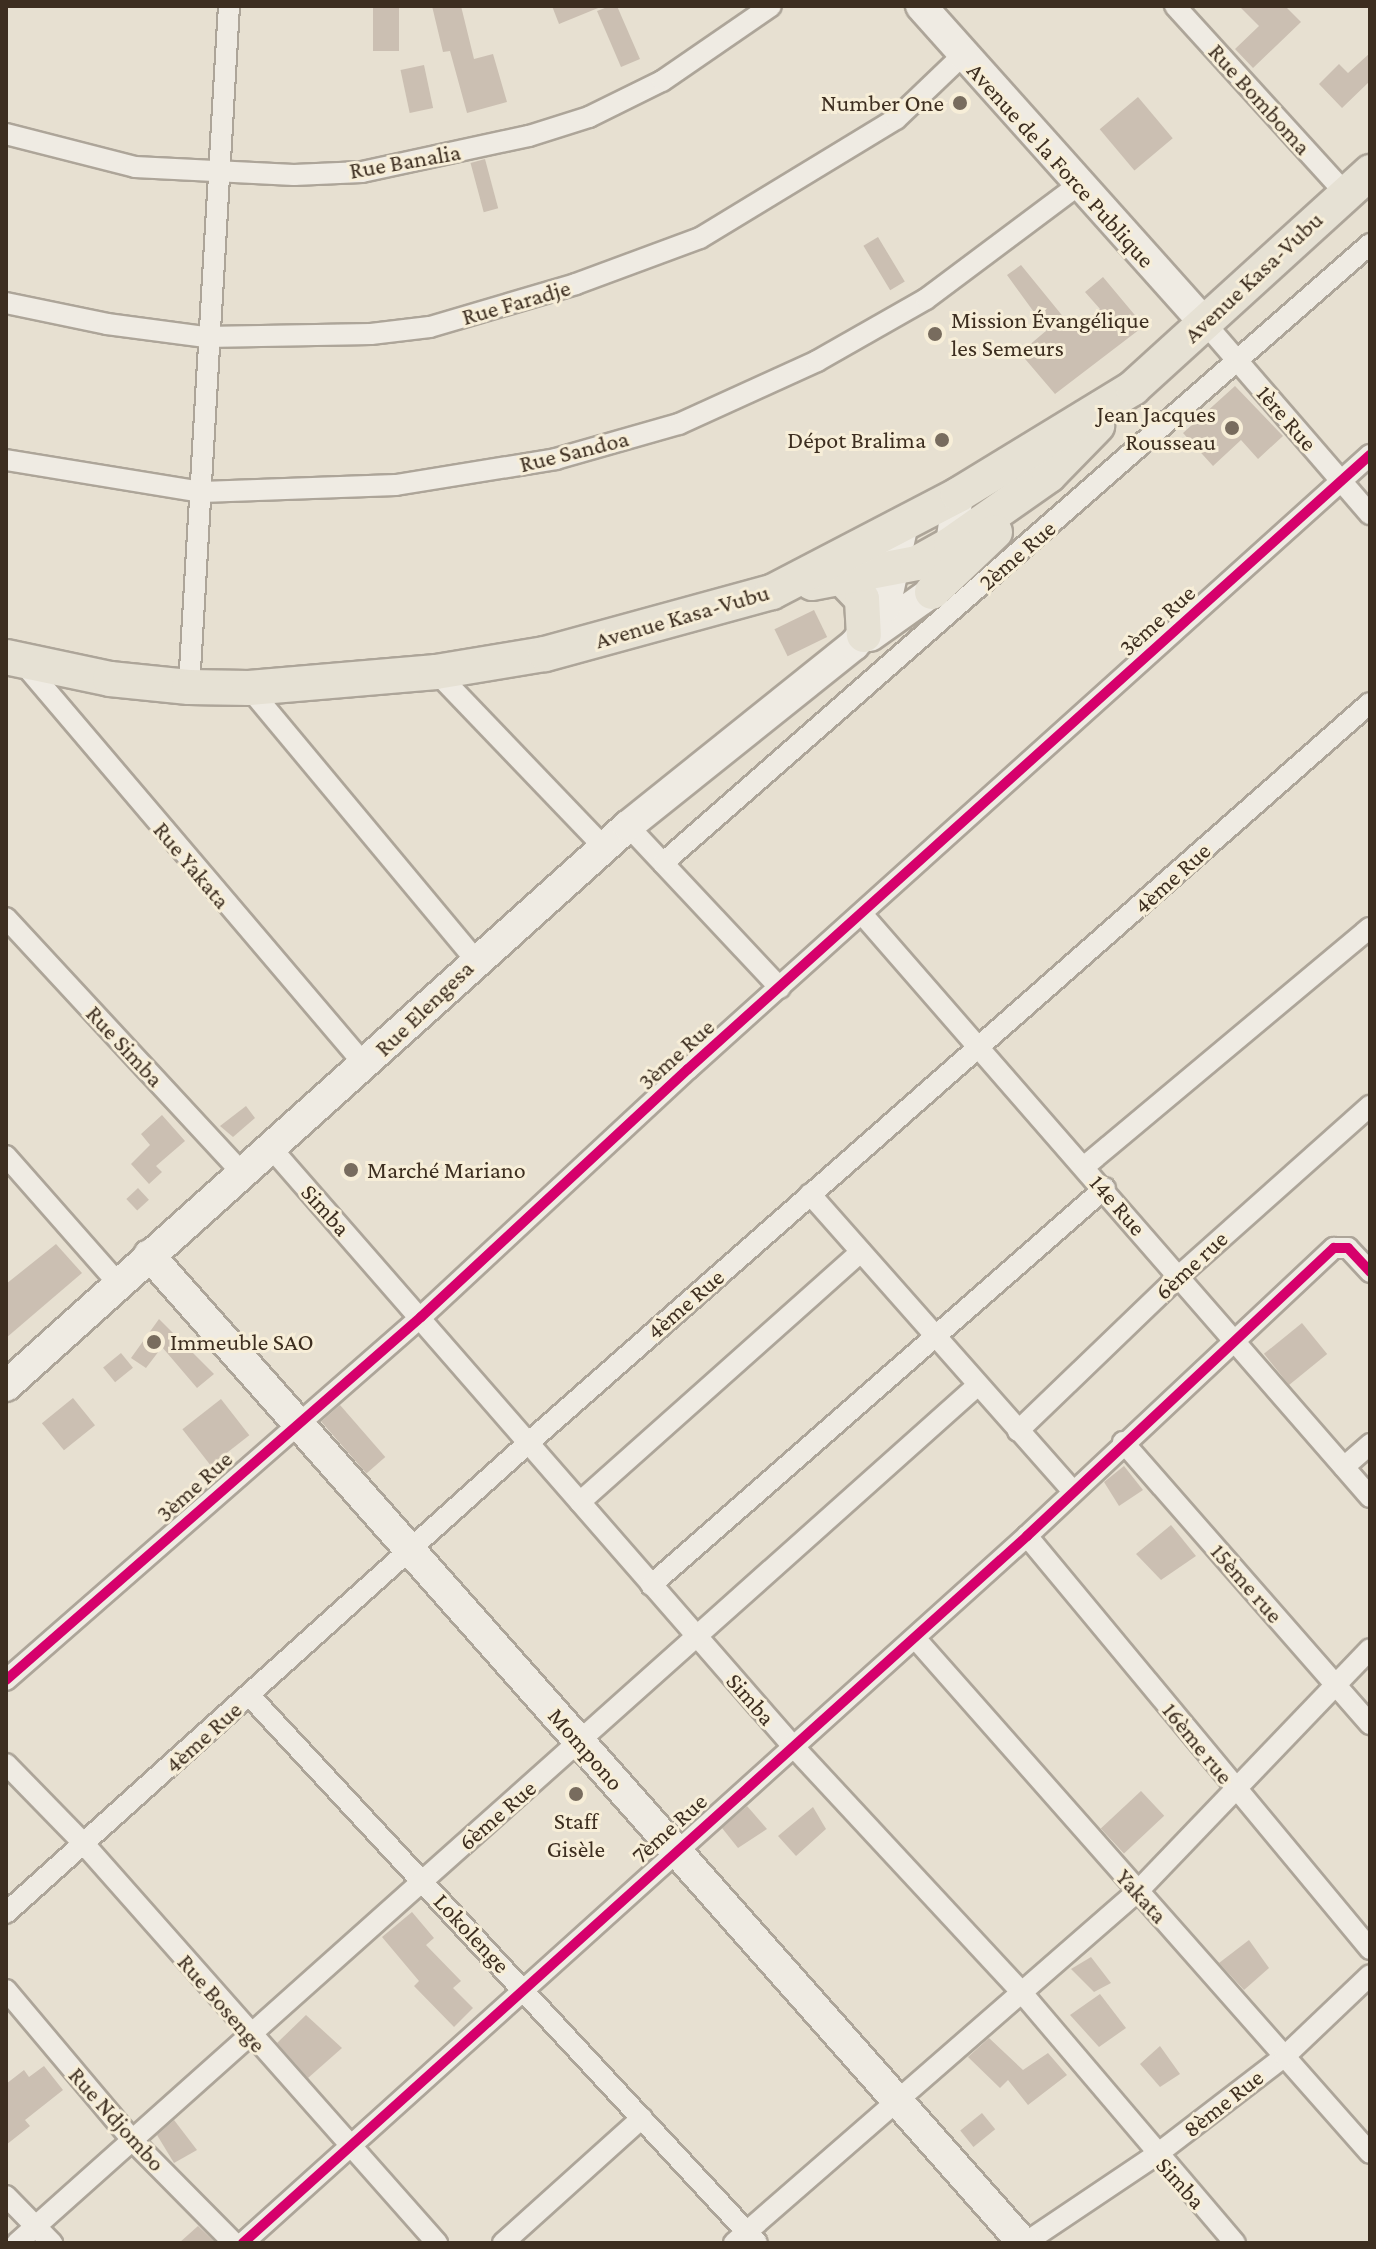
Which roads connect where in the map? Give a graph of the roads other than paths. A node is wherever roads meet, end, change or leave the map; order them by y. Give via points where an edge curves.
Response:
1 (229, 6) edge
2 (771, 6) edge
3 (921, 6) edge
4 (1175, 6) edge
5 (963, 55) junction
6 (6, 134) edge
7 (216, 171) junction
8 (1358, 182) edge
9 (1077, 186) junction
10 (1370, 244) edge
11 (6, 303) edge
12 (1204, 322) junction
13 (206, 337) junction
14 (1238, 361) junction
15 (1133, 388) junction
16 (1370, 455) edge
17 (6, 460) edge
18 (1340, 481) junction
19 (1036, 486) junction
20 (202, 492) junction
21 (958, 495) junction
22 (1370, 514) edge
23 (903, 524) junction
24 (951, 544) junction
25 (896, 564) junction
26 (841, 577) junction
27 (772, 592) junction
28 (932, 592) junction
29 (859, 640) junction
30 (14, 660) edge
31 (436, 672) junction
32 (189, 687) junction
33 (249, 688) junction
34 (1370, 703) edge
35 (628, 826) junction
36 (604, 847) junction
37 (663, 863) junction
38 (863, 915) junction
39 (6, 918) edge
40 (1370, 928) edge
41 (475, 959) junction
42 (780, 988) junction
43 (978, 1050) junction
44 (365, 1065) junction
45 (1370, 1106) edge
46 (272, 1149) junction
47 (6, 1156) edge
48 (1085, 1166) junction
49 (243, 1174) junction
50 (1105, 1188) junction
51 (810, 1194) junction
52 (861, 1252) junction
53 (149, 1255) junction
54 (1370, 1272) edge
55 (1179, 1276) junction
56 (117, 1282) junction
57 (421, 1317) junction
58 (938, 1339) junction
59 (1234, 1339) junction
60 (6, 1386) edge
61 (977, 1386) junction
62 (297, 1421) junction
63 (1018, 1431) junction
64 (1123, 1442) junction
65 (527, 1444) junction
66 (1370, 1444) edge
67 (1344, 1467) junction
68 (1073, 1491) junction
69 (1370, 1497) edge
70 (580, 1502) junction
71 (1027, 1536) junction
72 (413, 1551) junction
73 (651, 1585) junction
74 (698, 1638) junction
75 (915, 1638) junction
76 (1370, 1649) edge
77 (6, 1680) edge
78 (1337, 1686) junction
79 (249, 1695) junction
80 (1370, 1724) edge
81 (581, 1743) junction
82 (791, 1744) junction
83 (6, 1764) edge
84 (1236, 1790) junction
85 (84, 1844) junction
86 (675, 1850) junction
87 (423, 1880) junction
88 (1138, 1891) junction
89 (6, 1913) edge
90 (1370, 1949) edge
91 (1370, 1975) edge
92 (522, 1986) junction
93 (6, 1990) edge
94 (1023, 1994) junction
95 (252, 2037) junction
96 (1285, 2056) junction
97 (895, 2099) junction
98 (642, 2118) junction
99 (133, 2141) junction
100 (348, 2146) junction
101 (1370, 2153) edge
102 (1156, 2155) junction
103 (6, 2196) edge
104 (34, 2226) junction
105 (746, 2239) edge
106 (17, 2243) edge
107 (52, 2243) edge
108 (234, 2243) edge
109 (243, 2243) edge
110 (437, 2243) edge
111 (503, 2243) edge
112 (1024, 2243) edge
113 (1235, 2243) edge

1 - 7 street
2 - 7 street, Rue Banalia via 662,81 589,117 529,136 362,172
3 - 5 street, Avenue de la Force Publique
4 - 8 street, Rue Bomboma
5 - 9 street, Avenue de la Force Publique
5 - 13 street, Rue Faradje via 896,119 835,161 700,238 604,274 430,327 371,334
6 - 7 street, Rue Banalia via 135,167
7 - 13 street
8 - 12 main road, Avenue Kasa-Vubu
9 - 12 street, Avenue de la Force Publique
9 - 20 street, Rue Sandoa via 926,299 817,361 679,424 556,459 396,485
10 - 14 street, 2ème Rue
11 - 13 street, Rue Faradje
12 - 14 street, 1ère Rue
12 - 15 main road, Avenue Kasa-Vubu
13 - 20 street
14 - 18 street, 1ère Rue
14 - 37 street, 2ème Rue
15 - 19 main road
15 - 21 main road, Avenue Kasa-Vubu
16 - 18 street, 3ème Rue
17 - 20 street, Rue Sandoa
18 - 22 street, 1ère Rue
18 - 38 street, 3ème Rue
19 - 24 main road
19 - 28 main road
20 - 32 street
21 - 23 main road, Avenue Kasa-Vubu
21 - 24 street
23 - 25 street
23 - 27 main road, Avenue Kasa-Vubu
24 - 25 main road via 917,563
24 - 28 street
25 - 26 main road
25 - 29 street via 885,607
26 - 27 main road
26 - 29 main road via 862,599
27 - 31 main road, Avenue Kasa-Vubu via 545,654
28 - 29 street via 903,617
29 - 35 street, Rue Elengesa
30 - 32 main road, Avenue Kasa-Vubu via 110,679
30 - 44 street, Rue Yakata
31 - 33 main road, Avenue Kasa-Vubu
31 - 36 street
32 - 33 main road, Avenue Kasa-Vubu
33 - 41 street
34 - 43 street, 4ème Rue
35 - 36 street, Rue Elengesa
35 - 37 street
36 - 41 street, Rue Elengesa
37 - 42 street
38 - 42 street, 3ème Rue
38 - 43 street, 14e Rue
39 - 49 street, Rue Simba
40 - 48 street
41 - 44 street, Rue Elengesa
42 - 57 street, 3ème Rue
43 - 48 street, 14e Rue
43 - 51 street, 4ème Rue
44 - 46 street, Rue Elengesa
45 - 55 street, 6ème rue
46 - 49 street, Rue Elengesa
46 - 57 street, Simba
47 - 56 street
48 - 50 street, 14e Rue
49 - 53 street, Rue Elengesa
50 - 55 street, 14e Rue
50 - 58 street
51 - 52 street
51 - 65 street, 4ème Rue
52 - 58 street
52 - 70 street
53 - 56 street, Rue Elengesa
53 - 62 street, Mompono
54 - 59 street, 7ème Rue via 1348,1248 1334,1248
55 - 59 street, 14e Rue
55 - 63 street, 6ème rue
56 - 60 street, Rue Elengesa
57 - 62 street, 3ème Rue
57 - 65 street, Simba
58 - 61 street
58 - 73 street via 885,1378
59 - 64 street, 7ème Rue
59 - 67 street, 14e Rue
61 - 63 street
61 - 74 street, 6ème Rue
62 - 72 street, Mompono
62 - 77 street, 3ème Rue
63 - 68 street
64 - 68 street, 7ème Rue
64 - 78 street, 15ème rue
65 - 70 street, Simba
65 - 72 street, 4ème Rue
66 - 67 street
67 - 69 street, 14e Rue
68 - 71 street, 7ème Rue
70 - 73 street, Simba
71 - 75 street, 7ème Rue
71 - 84 street, 16ème rue
72 - 79 street, 4ème Rue
72 - 81 street, Mompono
73 - 74 street, Simba
74 - 81 street, 6ème Rue
74 - 82 street, Simba
75 - 82 street, 7ème Rue
75 - 88 street, Yakata
76 - 78 street
78 - 80 street, 15ème rue
78 - 84 street
79 - 85 street, 4ème Rue
79 - 87 street, Lokolenge
81 - 86 street, Mompono
81 - 87 street, 6ème Rue
82 - 86 street, 7ème Rue
82 - 94 street, Simba
83 - 85 street, Rue Bosenge
84 - 88 street
84 - 90 street, 16ème rue
85 - 89 street, 4ème Rue
85 - 95 street, Rue Bosenge
86 - 92 street, 7ème Rue
86 - 97 street, Mompono
87 - 92 street, Lokolenge
87 - 95 street, 6ème Rue
88 - 94 street
88 - 96 street, Yakata
91 - 96 street, 8ème Rue
92 - 98 street, Lokolenge
92 - 100 street, 7ème Rue
93 - 99 street, Rue Ndjombo
94 - 97 street via 952,2058
94 - 102 street, Simba
95 - 99 street, 6ème Rue
95 - 100 street, Rue Bosenge
96 - 101 street, Yakata
96 - 102 street, 8ème Rue
97 - 105 street
97 - 112 street, Mompono
98 - 105 street, Lokolenge
98 - 111 street
99 - 104 street, 6ème Rue
99 - 108 street, Rue Ndjombo
100 - 109 street, 7ème Rue
100 - 110 street, Rue Bosenge
102 - 112 street, 8ème Rue
102 - 113 street, Simba
103 - 104 street
104 - 106 street, 6ème Rue
104 - 107 street

